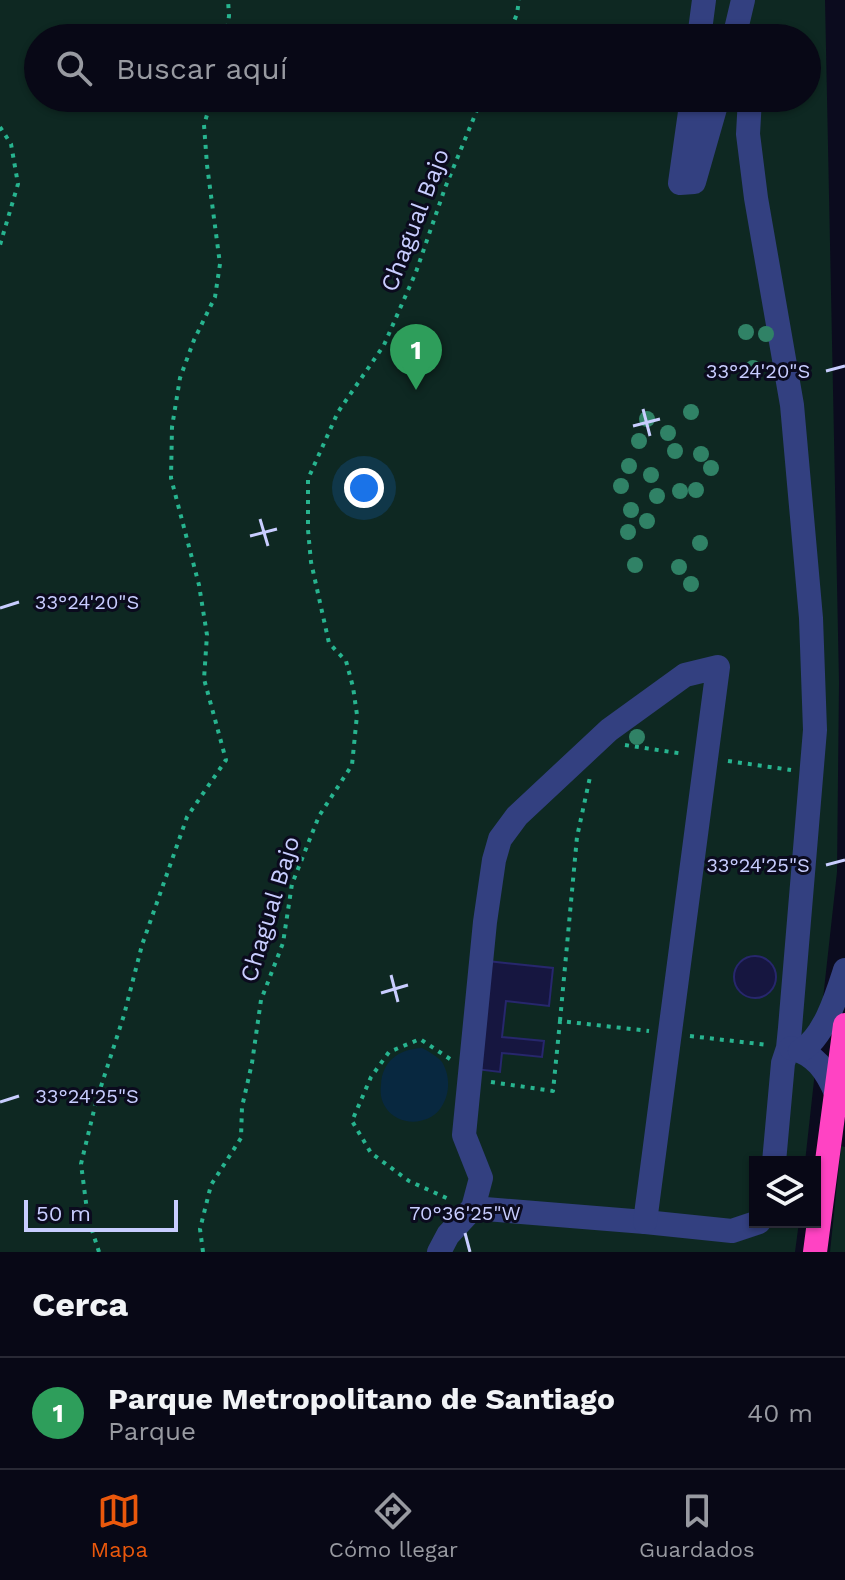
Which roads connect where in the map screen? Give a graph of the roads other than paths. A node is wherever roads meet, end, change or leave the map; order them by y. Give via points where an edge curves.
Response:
1 (704, 0) edge
2 (743, 0) edge
3 (754, 0) edge
4 (701, 24) edge
5 (737, 24) edge
6 (752, 24) edge
7 (690, 112) edge
8 (714, 112) edge
9 (749, 112) edge
10 (845, 970) edge
11 (845, 1025) edge
12 (793, 1049) junction
13 (836, 1093) junction
14 (775, 1156) edge
15 (473, 1208) junction
16 (645, 1222) junction
17 (749, 1226) edge
18 (754, 1228) edge
19 (815, 1251) edge
20 (439, 1252) edge
21 (730, 1252) edge

1 - 4 street
2 - 5 street
3 - 6 street
7 - 8 street via 680,183 694,182
9 - 12 street via 752,165 792,405 811,618 814,716
10 - 12 street via 815,1039
11 - 13 highway
12 - 13 street via 816,1060
12 - 14 street via 783,1063
13 - 19 highway
15 - 16 street
15 - 16 street via 481,1178 464,1135 485,922 500,839 517,816 609,730 685,675 718,667
15 - 20 street
16 - 17 street via 732,1231
18 - 21 street

